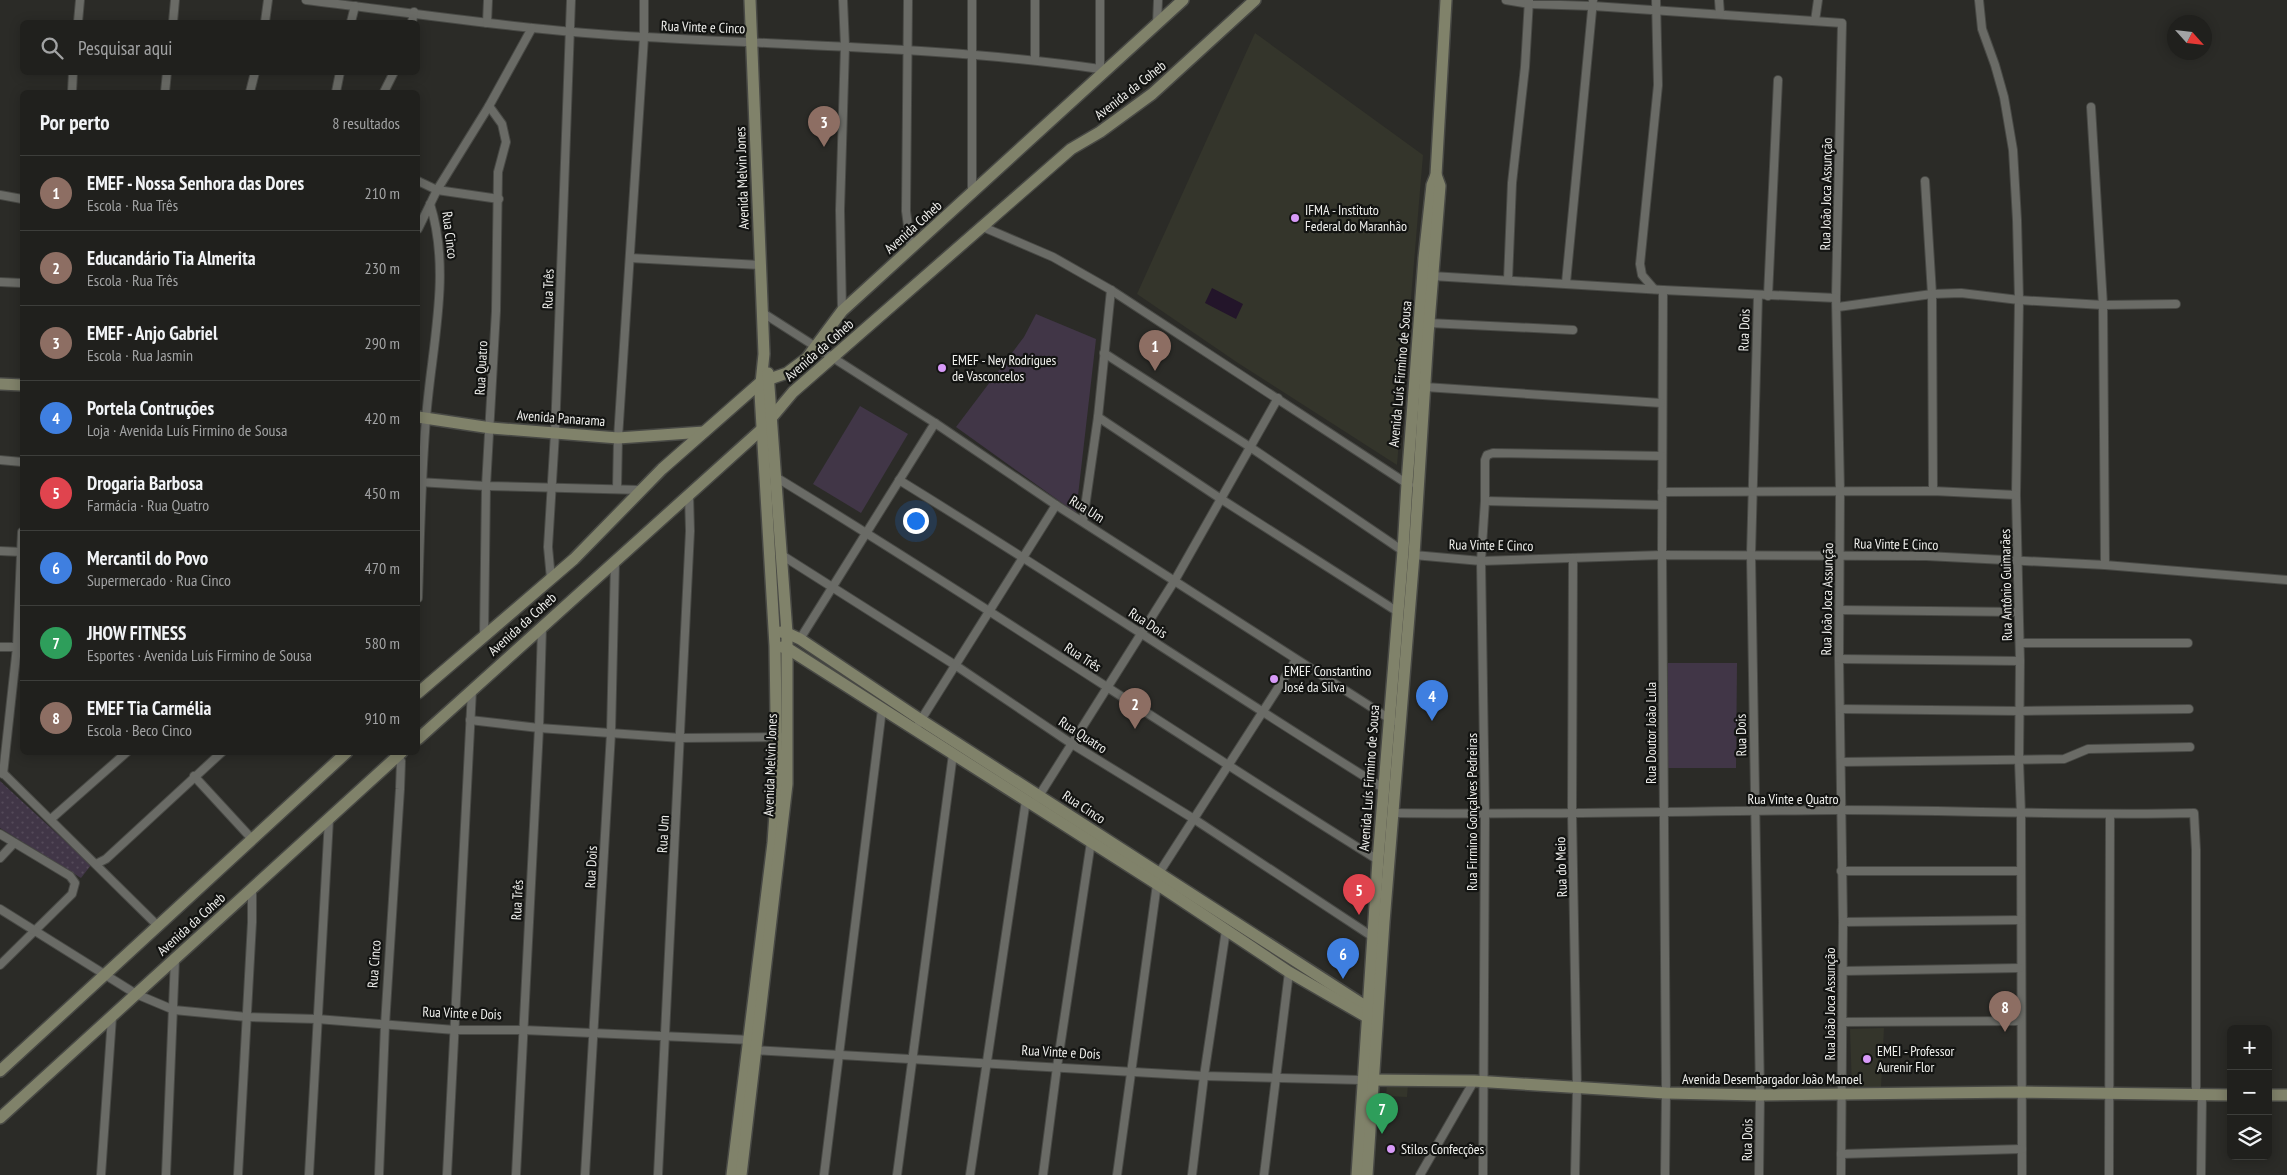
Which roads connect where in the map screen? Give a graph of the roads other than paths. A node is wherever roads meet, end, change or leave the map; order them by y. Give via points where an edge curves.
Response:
1 (80, 0) edge
2 (175, 0) edge
3 (268, 0) edge
4 (306, 0) edge
5 (385, 0) edge
6 (488, 0) edge
7 (571, 0) edge
8 (644, 0) edge
9 (750, 0) edge
10 (843, 0) edge
11 (908, 0) edge
12 (972, 0) edge
13 (1035, 0) edge
14 (1100, 0) edge
15 (1158, 0) edge
16 (1183, 0) edge
17 (1255, 0) edge
18 (1446, 0) edge
19 (1506, 0) edge
20 (1656, 0) edge
21 (1719, 0) edge
22 (1818, 0) edge
23 (1978, 0) edge
24 (1529, 2) edge
25 (1593, 3) edge
26 (355, 6) junction
27 (385, 10) junction
28 (1656, 10) junction
29 (414, 12) junction
30 (1720, 14) junction
31 (78, 20) edge
32 (173, 20) edge
33 (265, 20) edge
34 (352, 20) edge
35 (412, 20) edge
36 (1815, 21) junction
37 (487, 23) junction
38 (1157, 24) junction
39 (532, 28) junction
40 (570, 32) junction
41 (644, 37) junction
42 (753, 41) junction
43 (845, 46) junction
44 (907, 48) junction
45 (970, 55) junction
46 (1035, 59) junction
47 (1100, 72) junction
48 (73, 75) edge
49 (167, 75) edge
50 (254, 75) edge
51 (339, 75) edge
52 (392, 75) edge
53 (1778, 80) dead end
54 (72, 90) edge
55 (165, 90) edge
56 (250, 90) edge
57 (336, 90) edge
58 (385, 90) edge
59 (489, 106) junction
60 (2091, 107) dead end
61 (1436, 175) junction
62 (1925, 181) dead end
63 (420, 182) edge
64 (437, 190) junction
65 (972, 194) junction
66 (0, 196) edge
67 (499, 198) junction
68 (20, 199) edge
69 (430, 204) junction
70 (420, 225) edge
71 (982, 227) junction
72 (911, 249) junction
73 (630, 258) junction
74 (760, 265) junction
75 (1432, 276) junction
76 (1508, 280) junction
77 (0, 282) edge
78 (20, 283) edge
79 (1566, 283) junction
80 (1654, 289) junction
81 (1111, 290) junction
82 (1663, 290) junction
83 (1932, 294) junction
84 (1758, 295) junction
85 (1768, 296) junction
86 (1836, 298) junction
87 (2019, 300) junction
88 (2176, 304) dead end
89 (2103, 305) junction
90 (1838, 307) junction
91 (842, 311) junction
92 (762, 313) junction
93 (1429, 323) junction
94 (1574, 330) dead end
95 (816, 348) junction
96 (1104, 353) junction
97 (832, 358) junction
98 (1421, 372) junction
99 (765, 381) junction
100 (0, 384) edge
101 (20, 385) edge
102 (1425, 387) junction
103 (1278, 398) junction
104 (1662, 403) junction
105 (422, 417) edge
106 (1098, 417) junction
107 (771, 419) junction
108 (935, 423) junction
109 (491, 428) junction
110 (762, 429) junction
111 (704, 432) junction
112 (555, 433) junction
113 (618, 438) junction
114 (1250, 447) junction
115 (1662, 456) junction
116 (0, 460) edge
117 (20, 462) edge
118 (662, 470) joint
119 (774, 476) junction
120 (899, 480) junction
121 (420, 482) edge
122 (1406, 483) junction
123 (486, 486) junction
124 (551, 486) junction
125 (617, 490) junction
126 (641, 490) junction
127 (1417, 490) junction
128 (1933, 491) junction
129 (1662, 492) junction
130 (1840, 492) junction
131 (1752, 493) junction
132 (689, 494) junction
133 (2016, 495) junction
134 (1220, 500) junction
135 (1486, 501) junction
136 (1056, 505) junction
137 (1662, 505) junction
138 (1083, 521) junction
139 (867, 532) junction
140 (0, 551) edge
141 (20, 552) edge
142 (1409, 553) junction
143 (780, 554) junction
144 (1662, 555) junction
145 (1751, 555) junction
146 (1840, 556) junction
147 (1023, 557) junction
148 (1573, 558) junction
149 (615, 561) junction
150 (1481, 561) junction
151 (2018, 561) junction
152 (2105, 565) junction
153 (551, 579) junction
154 (1175, 580) junction
155 (2287, 580) edge
156 (832, 588) junction
157 (1840, 610) junction
158 (990, 611) junction
159 (1398, 612) junction
160 (2018, 612) junction
161 (542, 627) junction
162 (774, 632) junction
163 (787, 633) junction
164 (1142, 633) junction
165 (484, 636) junction
166 (800, 639) junction
167 (2188, 642) dead end
168 (2020, 643) junction
169 (0, 647) edge
170 (20, 647) edge
171 (781, 647) junction
172 (1839, 659) junction
173 (1296, 660) junction
174 (2020, 661) junction
175 (955, 665) junction
176 (1107, 687) junction
177 (420, 690) edge
178 (472, 690) junction
179 (882, 709) junction
180 (1840, 709) junction
181 (2188, 709) dead end
182 (2020, 711) junction
183 (1262, 713) junction
184 (1388, 718) junction
185 (470, 720) junction
186 (918, 724) junction
187 (1399, 724) junction
188 (539, 728) junction
189 (611, 733) junction
190 (420, 737) edge
191 (782, 737) junction
192 (681, 738) junction
193 (1072, 744) junction
194 (2190, 747) dead end
195 (953, 754) junction
196 (125, 755) edge
197 (218, 755) edge
198 (344, 755) edge
199 (399, 755) edge
200 (400, 755) edge
201 (2019, 761) junction
202 (1841, 762) junction
203 (1228, 766) junction
204 (2, 772) edge
205 (194, 776) junction
206 (1383, 788) junction
207 (1033, 800) junction
208 (1841, 810) junction
209 (1754, 811) junction
210 (1664, 812) junction
211 (1392, 813) junction
212 (1572, 813) junction
213 (1485, 814) junction
214 (2021, 814) junction
215 (2110, 816) junction
216 (51, 819) junction
217 (329, 819) junction
218 (1194, 819) junction
219 (0, 834) edge
220 (252, 839) junction
221 (1092, 842) junction
222 (14, 843) junction
223 (0, 858) edge
224 (1378, 860) junction
225 (96, 864) junction
226 (1841, 871) junction
227 (2020, 871) junction
228 (1158, 879) junction
229 (252, 890) junction
230 (0, 909) edge
231 (2021, 920) junction
232 (1379, 922) junction
233 (1843, 922) junction
234 (158, 926) junction
235 (1226, 930) junction
236 (36, 931) junction
237 (1373, 937) junction
238 (176, 959) junction
239 (0, 965) edge
240 (2020, 968) junction
241 (1843, 971) junction
242 (1289, 972) junction
243 (104, 976) junction
244 (136, 994) junction
245 (174, 1010) junction
246 (1372, 1015) junction
247 (112, 1016) junction
248 (247, 1017) junction
249 (317, 1019) junction
250 (2020, 1020) junction
251 (1843, 1022) junction
252 (386, 1025) junction
253 (455, 1030) junction
254 (523, 1030) junction
255 (594, 1034) junction
256 (664, 1036) junction
257 (753, 1045) junction
258 (839, 1057) junction
259 (912, 1061) junction
260 (985, 1063) junction
261 (1057, 1067) junction
262 (0, 1071) edge
263 (1132, 1071) junction
264 (1204, 1076) junction
265 (1276, 1079) junction
266 (1368, 1080) junction
267 (1479, 1082) junction
268 (1577, 1088) junction
269 (2020, 1092) junction
270 (1666, 1093) junction
271 (2108, 1093) junction
272 (1843, 1094) junction
273 (2287, 1094) edge
274 (1760, 1095) junction
275 (2227, 1095) edge
276 (2272, 1095) edge
277 (2199, 1096) junction
278 (0, 1118) edge
279 (2022, 1149) junction
280 (1841, 1154) junction
281 (101, 1175) edge
282 (166, 1175) edge
283 (238, 1175) edge
284 (309, 1175) edge
285 (379, 1175) edge
286 (447, 1175) edge
287 (516, 1175) edge
288 (585, 1175) edge
289 (658, 1175) edge
290 (732, 1175) edge
291 (741, 1175) edge
292 (824, 1175) edge
293 (896, 1175) edge
294 (970, 1175) edge
295 (1043, 1175) edge
296 (1117, 1175) edge
297 (1192, 1175) edge
298 (1264, 1175) edge
299 (1357, 1175) edge
300 (1367, 1175) edge
301 (1420, 1175) edge
302 (1483, 1175) edge
303 (1575, 1175) edge
304 (1665, 1175) edge
305 (1759, 1175) edge
306 (1841, 1175) edge
307 (2022, 1175) edge
308 (2109, 1175) edge
309 (2201, 1175) edge

1 - 31 street
2 - 32 street
3 - 33 street
4 - 26 street, Rua Vinte e Cinco
5 - 27 street
6 - 37 street
7 - 40 street, Rua Três
8 - 41 street
9 - 42 main road, Avenida Melvin Jones
10 - 43 street
11 - 44 street
12 - 45 street
13 - 46 street
14 - 47 street
15 - 38 street
16 - 38 main road, Avenida Coheb
17 - 71 main road, Avenida da Coheb via 1152,94 1071,149
18 - 61 main road, Avenida Luís Firmino de Sousa
19 - 24 street
20 - 28 street
21 - 30 street
22 - 36 street
23 - 87 street, Rua Antônio Guimarães via 1982,29 2002,89 2014,150
24 - 25 street
24 - 76 street via 1512,183
25 - 28 street
25 - 79 street
26 - 27 street, Rua Vinte e Cinco
26 - 34 street
27 - 29 street, Rua Vinte e Cinco
28 - 30 street
28 - 80 street via 1658,85 1640,264 1642,275
29 - 35 street
29 - 37 street, Rua Vinte e Cinco
30 - 36 street
36 - 86 street, Rua João Joca Assunção via 1842,23
37 - 39 street, Rua Vinte e Cinco
38 - 47 main road, Avenida Coheb
39 - 40 street, Rua Vinte e Cinco
39 - 59 street
40 - 41 street, Rua Vinte e Cinco
40 - 112 street, Rua Três
41 - 42 street, Rua Vinte e Cinco
41 - 73 street
42 - 43 street, Rua Vinte e Cinco
42 - 74 main road, Avenida Melvin Jones
43 - 44 street, Rua Vinte e Cinco
43 - 91 street via 840,210
44 - 45 street, Rua Vinte e Cinco
44 - 72 street via 906,210
45 - 46 street, Rua Vinte e Cinco
45 - 65 street
46 - 47 street, Rua Vinte e Cinco
47 - 65 main road, Avenida Coheb
48 - 54 street
49 - 55 street
50 - 56 street
51 - 57 street
52 - 58 street
53 - 85 street, Rua Dois
59 - 64 street
59 - 67 street, Rua Quatro via 502,124 506,142 498,172
60 - 89 street
61 - 75 main road, Avenida Luís Firmino de Sousa via 1440,186
61 - 98 main road, Avenida Luís Firmino de Sousa via 1432,185 1424,258
62 - 83 street
63 - 64 street
64 - 67 street
64 - 69 street
65 - 72 main road, Avenida Coheb
66 - 68 street
67 - 109 street, Rua Quatro
69 - 70 street
69 - 105 street, Rua Cinco via 437,236 439,305
71 - 81 street via 1053,256
71 - 97 main road, Avenida da Coheb
72 - 91 main road, Avenida Coheb
73 - 74 street
73 - 113 street
74 - 92 main road, Avenida Melvin Jones
75 - 76 street
75 - 93 main road, Avenida Luís Firmino de Sousa
76 - 79 street
77 - 78 street
79 - 80 street
80 - 82 street
81 - 96 street
81 - 103 street
82 - 84 street
82 - 104 street, Rua Doutor João Lula
83 - 87 street via 1961,293
83 - 90 street
83 - 128 street
84 - 85 street
84 - 131 street, Rua Dois
85 - 86 street
86 - 90 street, Rua João Joca Assunção
87 - 89 street
87 - 133 street, Rua Antônio Guimarães
88 - 89 street
89 - 152 street
90 - 130 street, Rua João Joca Assunção
91 - 95 main road, Avenida Coheb
92 - 95 street, Rua Um
92 - 99 main road, Avenida Melvin Jones
93 - 94 street
93 - 98 main road, Avenida Luís Firmino de Sousa
95 - 97 street, Rua Um
95 - 99 main road, Avenida Coheb via 798,366
96 - 106 street
96 - 114 street
97 - 107 main road, Avenida da Coheb via 793,392
97 - 108 street, Rua Um
98 - 102 main road, Avenida Luís Firmino de Sousa
98 - 122 main road, Avenida Luís Firmino de Sousa
99 - 107 main road, Avenida Melvin Jones
99 - 110 main road, Avenida Melvin Jones
99 - 111 main road, Avenida Coheb
100 - 101 main road
102 - 104 street
102 - 127 main road, Avenida Luís Firmino de Sousa
103 - 114 street
103 - 122 street
104 - 115 street, Rua Doutor João Lula
105 - 109 main road, Avenida Panarama
105 - 121 street, Rua Cinco
106 - 134 street
106 - 138 street
107 - 110 main road, Avenida da Coheb
107 - 119 main road, Avenida Melvin Jones
108 - 120 street
108 - 136 street, Rua Um
109 - 112 main road, Avenida Panarama
109 - 123 street, Rua Quatro
110 - 132 main road, Avenida da Coheb
110 - 162 main road, Avenida Melvin Jones
111 - 113 main road, Avenida Panarama
111 - 118 main road, Avenida Coheb
112 - 113 main road, Avenida Panarama
112 - 124 street, Rua Três
113 - 125 street
114 - 134 street
114 - 142 street
115 - 129 street, Rua Doutor João Lula
115 - 135 street, Rua Firmino Gonçalves Pedreiras via 1493,453 1485,460
116 - 117 street
118 - 126 main road, Avenida da Coheb
119 - 139 street, Rua Três
119 - 143 main road, Avenida Melvin Jones
120 - 139 street
120 - 147 street, Rua Dois
121 - 123 street
122 - 127 street
122 - 142 main road, Avenida Luís Firmino de Sousa
123 - 124 street
123 - 165 street, Rua Quatro
124 - 125 street
124 - 153 street, Rua Três via 548,548
125 - 126 street
126 - 153 main road, Avenida da Coheb
127 - 142 main road, Avenida Luís Firmino de Sousa
128 - 130 street
128 - 133 street
129 - 131 street
129 - 137 street, Rua Doutor João Lula
130 - 131 street
130 - 146 street, Rua João Joca Assunção
131 - 145 street, Rua Dois
132 - 149 main road, Avenida da Coheb
132 - 192 street, Rua Um
133 - 151 street, Rua Antônio Guimarães
134 - 154 street
134 - 159 street
135 - 137 street
135 - 150 street, Rua Firmino Gonçalves Pedreiras
136 - 138 street, Rua Um
136 - 147 street
137 - 144 street, Rua Doutor João Lula
138 - 154 street, Rua Um
139 - 156 street
139 - 158 street, Rua Três
140 - 141 street
142 - 150 street, Rua Vinte E Cinco
142 - 159 main road, Avenida Luís Firmino de Sousa
142 - 187 main road, Avenida Luís Firmino de Sousa
143 - 156 street, Rua Quatro
143 - 163 main road, Avenida Melvin Jones
144 - 145 street, Rua Vinte E Cinco
144 - 148 street, Rua Vinte E Cinco
144 - 210 street, Rua Doutor João Lula
145 - 146 street, Rua Vinte E Cinco
145 - 209 street, Rua Dois
146 - 151 street, Rua Vinte E Cinco
146 - 157 street, Rua João Joca Assunção
147 - 158 street
147 - 164 street, Rua Dois
148 - 150 street, Rua Vinte E Cinco
148 - 212 street, Rua do Meio
149 - 161 main road, Avenida da Coheb
149 - 189 street, Rua Dois
150 - 213 street, Rua Firmino Gonçalves Pedreiras
151 - 152 street, Rua Vinte E Cinco
151 - 160 street, Rua Antônio Guimarães
152 - 155 street, Rua Vinte E Cinco
153 - 165 main road, Avenida da Coheb
154 - 164 street
154 - 173 street, Rua Um
156 - 166 street
156 - 175 street, Rua Quatro
157 - 160 street
157 - 172 street, Rua João Joca Assunção
158 - 175 street
158 - 176 street, Rua Três
159 - 184 main road, Avenida Luís Firmino de Sousa
160 - 168 street, Rua Antônio Guimarães
161 - 178 main road, Avenida da Coheb
161 - 188 street, Rua Três
162 - 163 main road, Rua Cinco
162 - 171 main road, Avenida Melvin Jones
163 - 166 main road, Rua Cinco
163 - 171 main road, Avenida Melvin Jones
164 - 176 street
164 - 183 street, Rua Dois
165 - 177 main road, Avenida da Coheb
166 - 186 main road, Rua Cinco
167 - 168 street
168 - 174 street, Rua Antônio Guimarães
169 - 170 street
170 - 204 street
171 - 179 main road, Rua Cinco
171 - 191 main road, Avenida Melvin Jones
172 - 174 street
172 - 180 street, Rua João Joca Assunção
173 - 183 street
173 - 184 street, Rua Um
174 - 182 street, Rua Antônio Guimarães
175 - 186 street
175 - 193 street, Rua Quatro
176 - 193 street
176 - 203 street, Rua Três
178 - 185 street
178 - 190 main road, Avenida da Coheb
179 - 186 main road, Rua Cinco
179 - 258 street
180 - 182 street
180 - 202 street, Rua João Joca Assunção
181 - 182 street
182 - 201 street, Rua Antônio Guimarães
183 - 203 street
183 - 206 street, Rua Dois
184 - 187 street, Rua Um
184 - 206 main road, Avenida Luís Firmino de Sousa
185 - 188 street
185 - 253 street
186 - 195 main road, Rua Cinco
186 - 207 main road, Rua Cinco
187 - 211 main road, Avenida Luís Firmino de Sousa
188 - 189 street
188 - 254 street, Rua Três
189 - 192 street
189 - 255 street, Rua Dois
191 - 192 street
191 - 257 main road, Avenida Melvin Jones
192 - 256 street, Rua Um
193 - 207 street
193 - 218 street, Rua Quatro
194 - 201 street via 2088,749 2064,759
195 - 207 main road, Rua Cinco
195 - 259 street
196 - 216 street
197 - 205 street
198 - 220 main road, Avenida da Coheb
199 - 217 main road, Avenida da Coheb
200 - 252 street, Rua Cinco
201 - 202 street
201 - 214 street, Rua Antônio Guimarães
202 - 208 street, Rua João Joca Assunção
203 - 218 street
203 - 224 street, Rua Três
204 - 216 street
205 - 220 street
205 - 225 street via 106,859
206 - 224 main road, Avenida Luís Firmino de Sousa
207 - 221 main road, Rua Cinco
207 - 228 main road, Rua Cinco
207 - 260 street
208 - 209 street, Rua Vinte e Quatro
208 - 214 street, Rua Vinte e Quatro
208 - 226 street, Rua João Joca Assunção
209 - 210 street, Rua Vinte e Quatro
209 - 274 street, Rua Dois
210 - 212 street, Rua Vinte e Quatro
210 - 270 street, Rua Doutor João Lula
211 - 213 street, Rua Vinte e Quatro
211 - 232 main road, Avenida Luís Firmino de Sousa
212 - 213 street, Rua Vinte e Quatro
212 - 268 street, Rua do Meio
213 - 267 street, Rua Firmino Gonçalves Pedreiras
214 - 215 street, Rua Vinte e Quatro
214 - 227 street, Rua Antônio Guimarães
215 - 271 street
215 - 277 street, Rua Vinte e Quatro via 2194,813
216 - 225 street
217 - 229 main road, Avenida da Coheb
217 - 249 street
218 - 228 street
218 - 237 street, Rua Quatro
219 - 222 street
220 - 234 main road, Avenida da Coheb
221 - 228 main road, Rua Cinco
221 - 261 street
222 - 223 street
222 - 236 street via 70,876 75,883 72,894
224 - 232 main road, Avenida Luís Firmino de Sousa
225 - 234 street
226 - 227 street
226 - 233 street, Rua João Joca Assunção
227 - 231 street, Rua Antônio Guimarães
228 - 235 main road, Rua Cinco
228 - 246 main road, Rua Cinco
228 - 263 street
229 - 238 main road, Avenida da Coheb
229 - 248 street
230 - 236 street, Rua Vinte e Dois
231 - 233 street
231 - 240 street, Rua Antônio Guimarães
232 - 237 main road, Avenida Luís Firmino de Sousa
232 - 246 main road, Avenida Luís Firmino de Sousa
233 - 241 street, Rua João Joca Assunção
234 - 243 main road, Avenida da Coheb
235 - 242 main road, Rua Cinco
235 - 264 street
236 - 239 street
236 - 243 street, Rua Vinte e Dois
237 - 246 main road, Avenida Luís Firmino de Sousa
238 - 244 main road, Avenida da Coheb
238 - 245 street
240 - 241 street
240 - 250 street, Rua Antônio Guimarães
241 - 251 street, Rua João Joca Assunção
242 - 246 main road, Rua Cinco
242 - 265 street
243 - 244 street, Rua Vinte e Dois
243 - 262 main road, Avenida da Coheb
244 - 245 street, Rua Vinte e Dois
244 - 247 main road, Avenida da Coheb
245 - 248 street, Rua Vinte e Dois
245 - 282 street
246 - 266 main road, Avenida Luís Firmino de Sousa
247 - 278 main road, Avenida da Coheb
247 - 281 street
248 - 249 street, Rua Vinte e Dois
248 - 283 street
249 - 252 street, Rua Vinte e Dois
249 - 284 street
250 - 251 street
250 - 269 street, Rua Antônio Guimarães
251 - 272 street, Rua João Joca Assunção
252 - 253 street, Rua Vinte e Dois
252 - 285 street, Rua Cinco
253 - 254 street, Rua Vinte e Dois
253 - 286 street
254 - 255 street, Rua Vinte e Dois
254 - 287 street, Rua Três
255 - 256 street, Rua Vinte e Dois
255 - 288 street, Rua Dois
256 - 257 street, Rua Vinte e Dois
256 - 289 street, Rua Um
257 - 258 street, Rua Vinte e Dois
257 - 290 main road, Avenida Melvin Jones
257 - 291 main road, Avenida Melvin Jones
258 - 259 street, Rua Vinte e Dois
258 - 292 street
259 - 260 street, Rua Vinte e Dois
259 - 293 street
260 - 261 street, Rua Vinte e Dois
260 - 294 street
261 - 263 street, Rua Vinte e Dois
261 - 295 street
263 - 264 street, Rua Vinte e Dois
263 - 296 street
264 - 265 street, Rua Vinte e Dois
264 - 297 street
265 - 266 street, Rua Vinte e Dois
265 - 298 street
266 - 267 main road, Avenida Desembargador João Manoel
266 - 299 main road, Avenida Luís Firmino de Sousa
266 - 300 main road, Avenida Luís Firmino de Sousa
267 - 268 main road, Avenida Desembargador João Manoel
267 - 301 street
267 - 302 street, Rua Firmino Gonçalves Pedreiras
268 - 270 main road, Avenida Desembargador João Manoel
268 - 303 street, Rua do Meio
269 - 271 main road, Avenida Desembargador João Manoel
269 - 272 main road, Avenida Desembargador João Manoel
269 - 279 street, Rua Antônio Guimarães
270 - 274 main road, Avenida Desembargador João Manoel
270 - 304 street, Rua Doutor João Lula
271 - 277 main road, Avenida Desembargador João Manoel
271 - 308 street
272 - 274 main road, Avenida Desembargador João Manoel
272 - 280 street, Rua João Joca Assunção
273 - 276 main road
274 - 305 street, Rua Dois
275 - 277 main road, Avenida Desembargador João Manoel
277 - 309 street
279 - 280 street
279 - 307 street, Rua Antônio Guimarães
280 - 306 street, Rua João Joca Assunção

